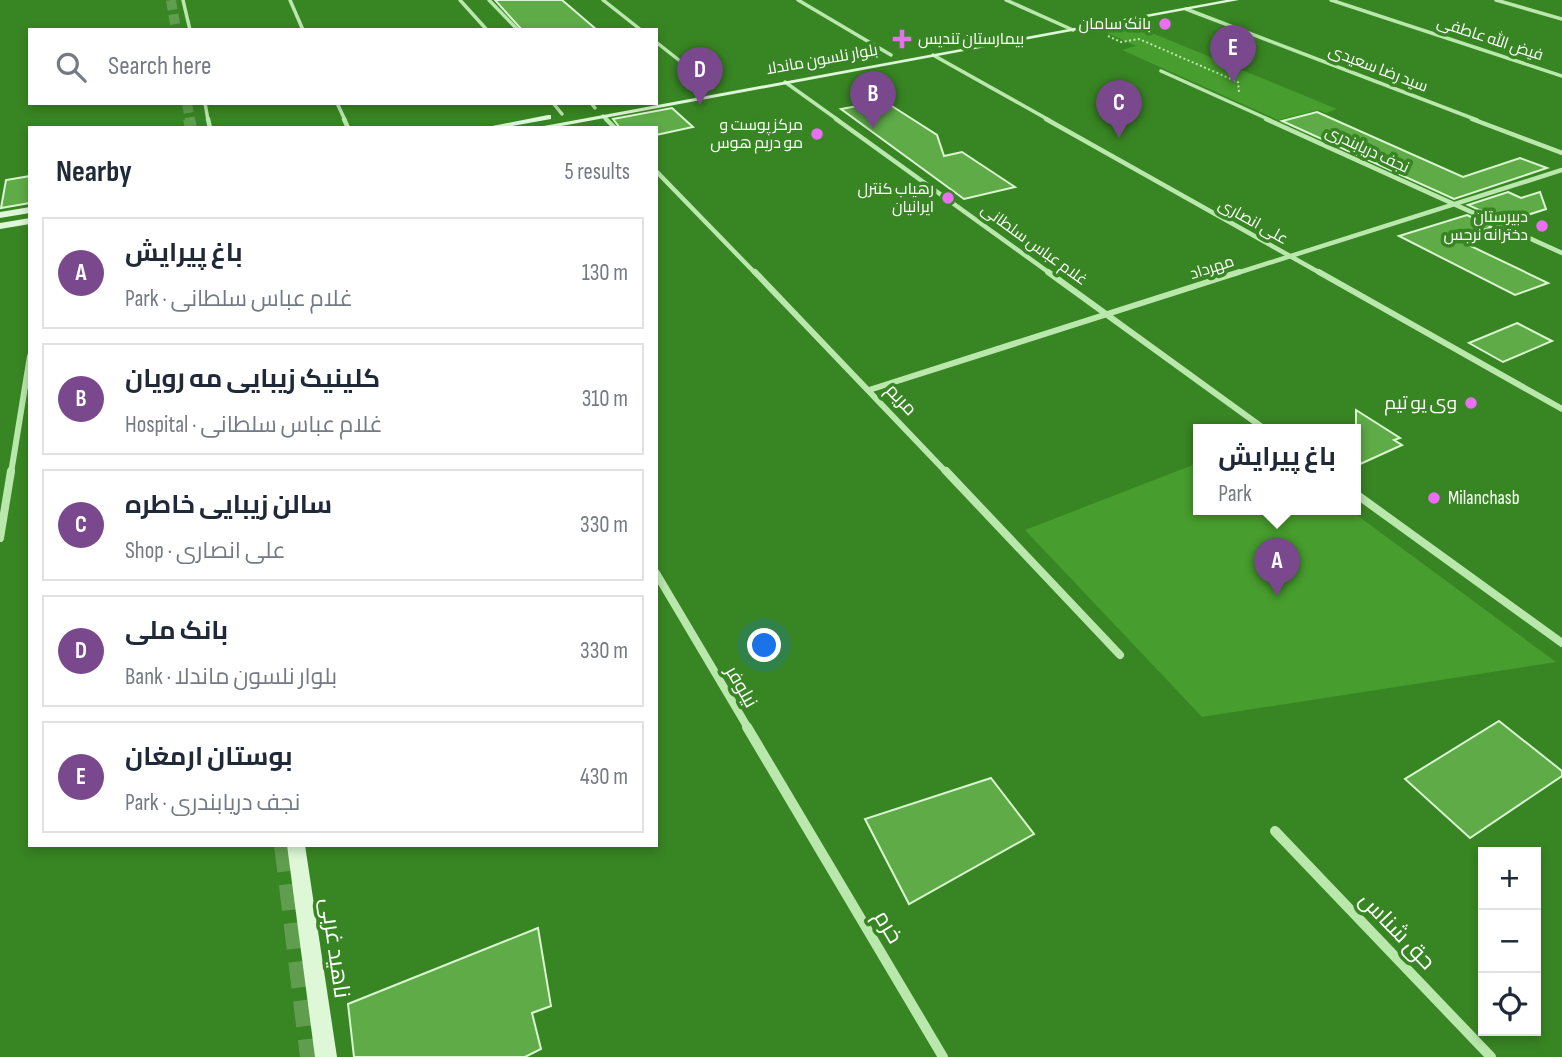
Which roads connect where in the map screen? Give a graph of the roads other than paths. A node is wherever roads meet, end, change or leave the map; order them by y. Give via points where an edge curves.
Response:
1 (183, 0) edge
2 (290, 0) edge
3 (460, 0) edge
4 (489, 0) edge
5 (603, 0) edge
6 (798, 0) edge
7 (1006, 0) edge
8 (1195, 0) edge
9 (1236, 0) edge
10 (1331, 0) edge
11 (1496, 0) edge
12 (1186, 9) junction
13 (1562, 19) edge
14 (1060, 24) junction
15 (190, 28) edge
16 (302, 28) edge
17 (485, 28) edge
18 (516, 28) edge
19 (638, 28) edge
20 (1073, 30) junction
21 (658, 44) edge
22 (891, 55) junction
23 (933, 55) junction
24 (1161, 71) dead end
25 (1562, 76) edge
26 (785, 82) junction
27 (713, 87) junction
28 (658, 97) edge
29 (205, 105) edge
30 (338, 105) edge
31 (555, 105) edge
32 (593, 106) edge
33 (562, 114) junction
34 (603, 116) junction
35 (210, 126) edge
36 (347, 126) edge
37 (497, 126) edge
38 (548, 126) edge
39 (613, 126) edge
40 (1562, 153) edge
41 (1562, 170) edge
42 (658, 173) edge
43 (1455, 204) junction
44 (28, 210) edge
45 (0, 215) edge
46 (28, 220) edge
47 (0, 226) edge
48 (1562, 253) edge
49 (1290, 256) junction
50 (1106, 314) junction
51 (28, 368) edge
52 (869, 390) junction
53 (1562, 409) edge
54 (1258, 424) edge
55 (1361, 498) edge
56 (0, 538) edge
57 (658, 576) edge
58 (1562, 643) edge
59 (1120, 655) dead end
60 (799, 817) joint
61 (1275, 831) dead end
62 (296, 847) edge
63 (326, 1057) edge
64 (943, 1057) edge
65 (1491, 1057) edge

1 - 15 street
2 - 16 street
3 - 17 street
4 - 18 street
5 - 19 street
6 - 22 street
7 - 14 street
8 - 14 main road, بلوار نلسون ماندلا
9 - 12 main road, بلوار نلسون ماندلا
10 - 25 street, فیض الله عاطفی
11 - 13 street
12 - 20 main road, بلوار نلسون ماندلا
12 - 40 street, سید رضا سعیدی
14 - 20 street
14 - 22 main road, بلوار نلسون ماندلا
20 - 23 main road, بلوار نلسون ماندلا
21 - 27 street
22 - 27 main road, بلوار نلسون ماندلا
23 - 26 main road, بلوار نلسون ماندلا
23 - 49 street, علی انصاری
24 - 43 street, نجف دریابندری
26 - 34 main road, بلوار نلسون ماندلا
26 - 50 street, غلام عباس سلطانی
27 - 28 main road, بلوار نلسون ماندلا
29 - 35 street
30 - 36 street
31 - 33 street
32 - 33 main road
33 - 37 main road
34 - 38 main road, بلوار نلسون ماندلا
34 - 39 street
41 - 43 street, مهرداد
42 - 52 street, مریم
43 - 48 street, نجف دریابندری
43 - 49 street, مهرداد
44 - 45 main road
46 - 47 main road
49 - 50 street, مهرداد
49 - 53 street, علی انصاری
50 - 52 street, مهرداد
50 - 54 street, غلام عباس سلطانی
51 - 56 street
52 - 59 street, مریم
55 - 58 street
57 - 60 street, نیلوفر
60 - 64 street, خرم
61 - 65 street, حق شناس
62 - 63 main road, ناهید غربی

